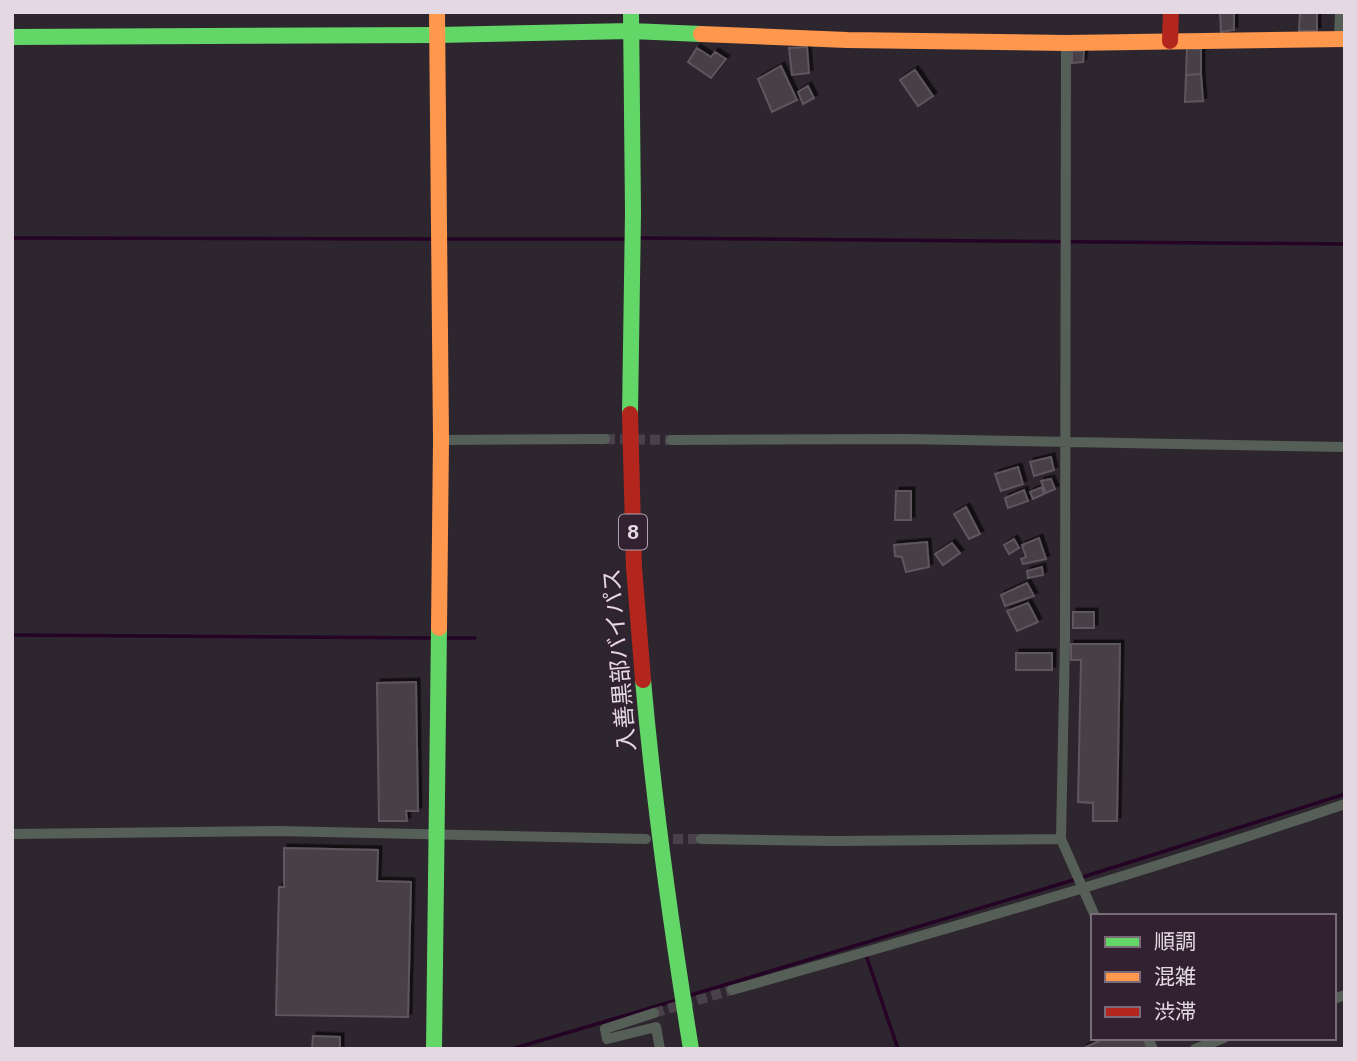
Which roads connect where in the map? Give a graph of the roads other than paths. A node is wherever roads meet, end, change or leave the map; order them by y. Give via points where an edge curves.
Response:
1 (437, 12) edge
2 (631, 12) edge
3 (1171, 12) edge
4 (1340, 12) edge
5 (631, 31) junction
6 (437, 35) junction
7 (12, 37) edge
8 (1342, 39) edge
9 (1170, 41) junction
10 (1066, 43) junction
11 (605, 439) tunnel mouth
12 (441, 440) junction
13 (671, 440) tunnel mouth
14 (1065, 441) junction
15 (1345, 447) edge
16 (1345, 804) edge
17 (435, 833) junction
18 (12, 834) edge
19 (646, 839) tunnel mouth
20 (701, 839) tunnel mouth
21 (1061, 839) junction
22 (1082, 887) junction
23 (1094, 914) edge
24 (732, 989) tunnel mouth
25 (654, 1013) tunnel mouth
26 (1219, 1040) edge
27 (434, 1049) edge
28 (660, 1049) edge
29 (691, 1049) edge
30 (1195, 1049) edge

1 - 6 main road
2 - 5 main road, 入善黒部バイパス / 8
3 - 9 main road
4 - 8 street
5 - 6 main road
5 - 10 main road
5 - 29 main road, 入善黒部バイパス / 8 via 634,567 652,782
6 - 7 main road
6 - 12 main road
8 - 9 main road
9 - 10 main road
10 - 14 street
11 - 12 street
12 - 17 main road
13 - 14 street
14 - 15 street
14 - 21 street
16 - 22 street
17 - 18 street
17 - 19 street
17 - 27 main road
20 - 21 street
21 - 22 street
22 - 23 street
22 - 24 street
25 - 28 street via 605,1029 607,1039 656,1027
26 - 30 street

